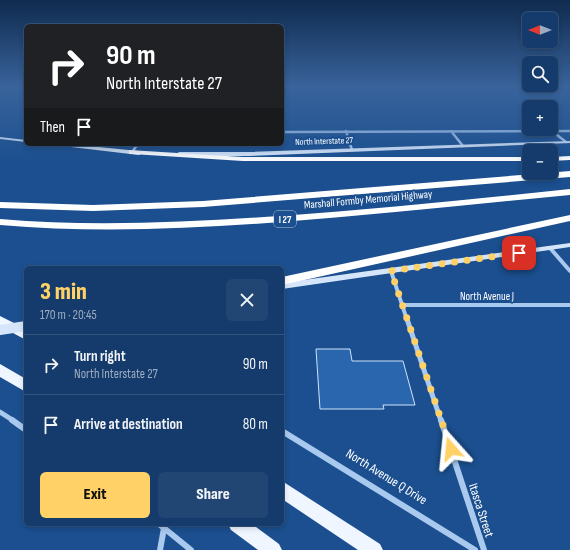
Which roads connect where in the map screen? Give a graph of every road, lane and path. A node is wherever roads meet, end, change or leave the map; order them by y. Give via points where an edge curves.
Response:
1 (346, 131) junction
2 (451, 131) junction
3 (522, 131) edge
4 (558, 131) edge
5 (570, 131) edge
6 (284, 132) edge
7 (558, 136) edge
8 (0, 138) edge
9 (24, 141) edge
10 (568, 142) edge
11 (74, 146) edge
12 (136, 146) edge
13 (463, 146) junction
14 (352, 150) junction
15 (132, 152) junction
16 (570, 158) edge
17 (522, 159) edge
18 (558, 159) edge
19 (570, 174) edge
20 (570, 192) edge
21 (0, 204) edge
22 (570, 218) edge
23 (0, 222) edge
24 (570, 245) edge
25 (550, 248) junction
26 (391, 271) junction
27 (570, 272) edge
28 (284, 281) edge
29 (284, 286) edge
30 (404, 305) junction
31 (570, 305) edge
32 (0, 320) edge
33 (24, 326) edge
34 (0, 330) edge
35 (24, 334) edge
36 (0, 370) edge
37 (24, 385) edge
38 (0, 412) edge
39 (24, 429) edge
40 (284, 432) edge
41 (284, 490) edge
42 (162, 526) edge
43 (240, 526) edge
44 (160, 550) edge
45 (191, 550) edge
46 (273, 550) edge
47 (374, 550) edge
48 (475, 550) edge
49 (484, 550) edge

1 - 2 street
1 - 6 street
1 - 14 street
2 - 3 street
2 - 13 street
4 - 5 street
7 - 10 street
8 - 9 main road
10 - 13 main road, North Interstate 27
11 - 15 main road, North Interstate 27
12 - 15 street
13 - 14 main road, North Interstate 27
14 - 15 main road, North Interstate 27 via 249,154
15 - 17 highway via 244,159
16 - 18 highway
19 - 21 highway, Marshall Formby Memorial Highway / I 27 via 203,204 93,208
20 - 23 highway, Marshall Formby Memorial Highway / I 27 via 200,225 91,226
22 - 28 highway
24 - 25 main road
25 - 26 main road
25 - 27 street
26 - 29 main road
26 - 30 street, Itasca Street
30 - 31 street, North Avenue J
30 - 49 street, Itasca Street
32 - 35 main road
33 - 34 main road, bridge
36 - 37 main road
38 - 39 street
40 - 48 street, North Avenue Q Drive
41 - 47 main road
42 - 44 street
42 - 45 street
43 - 46 main road

